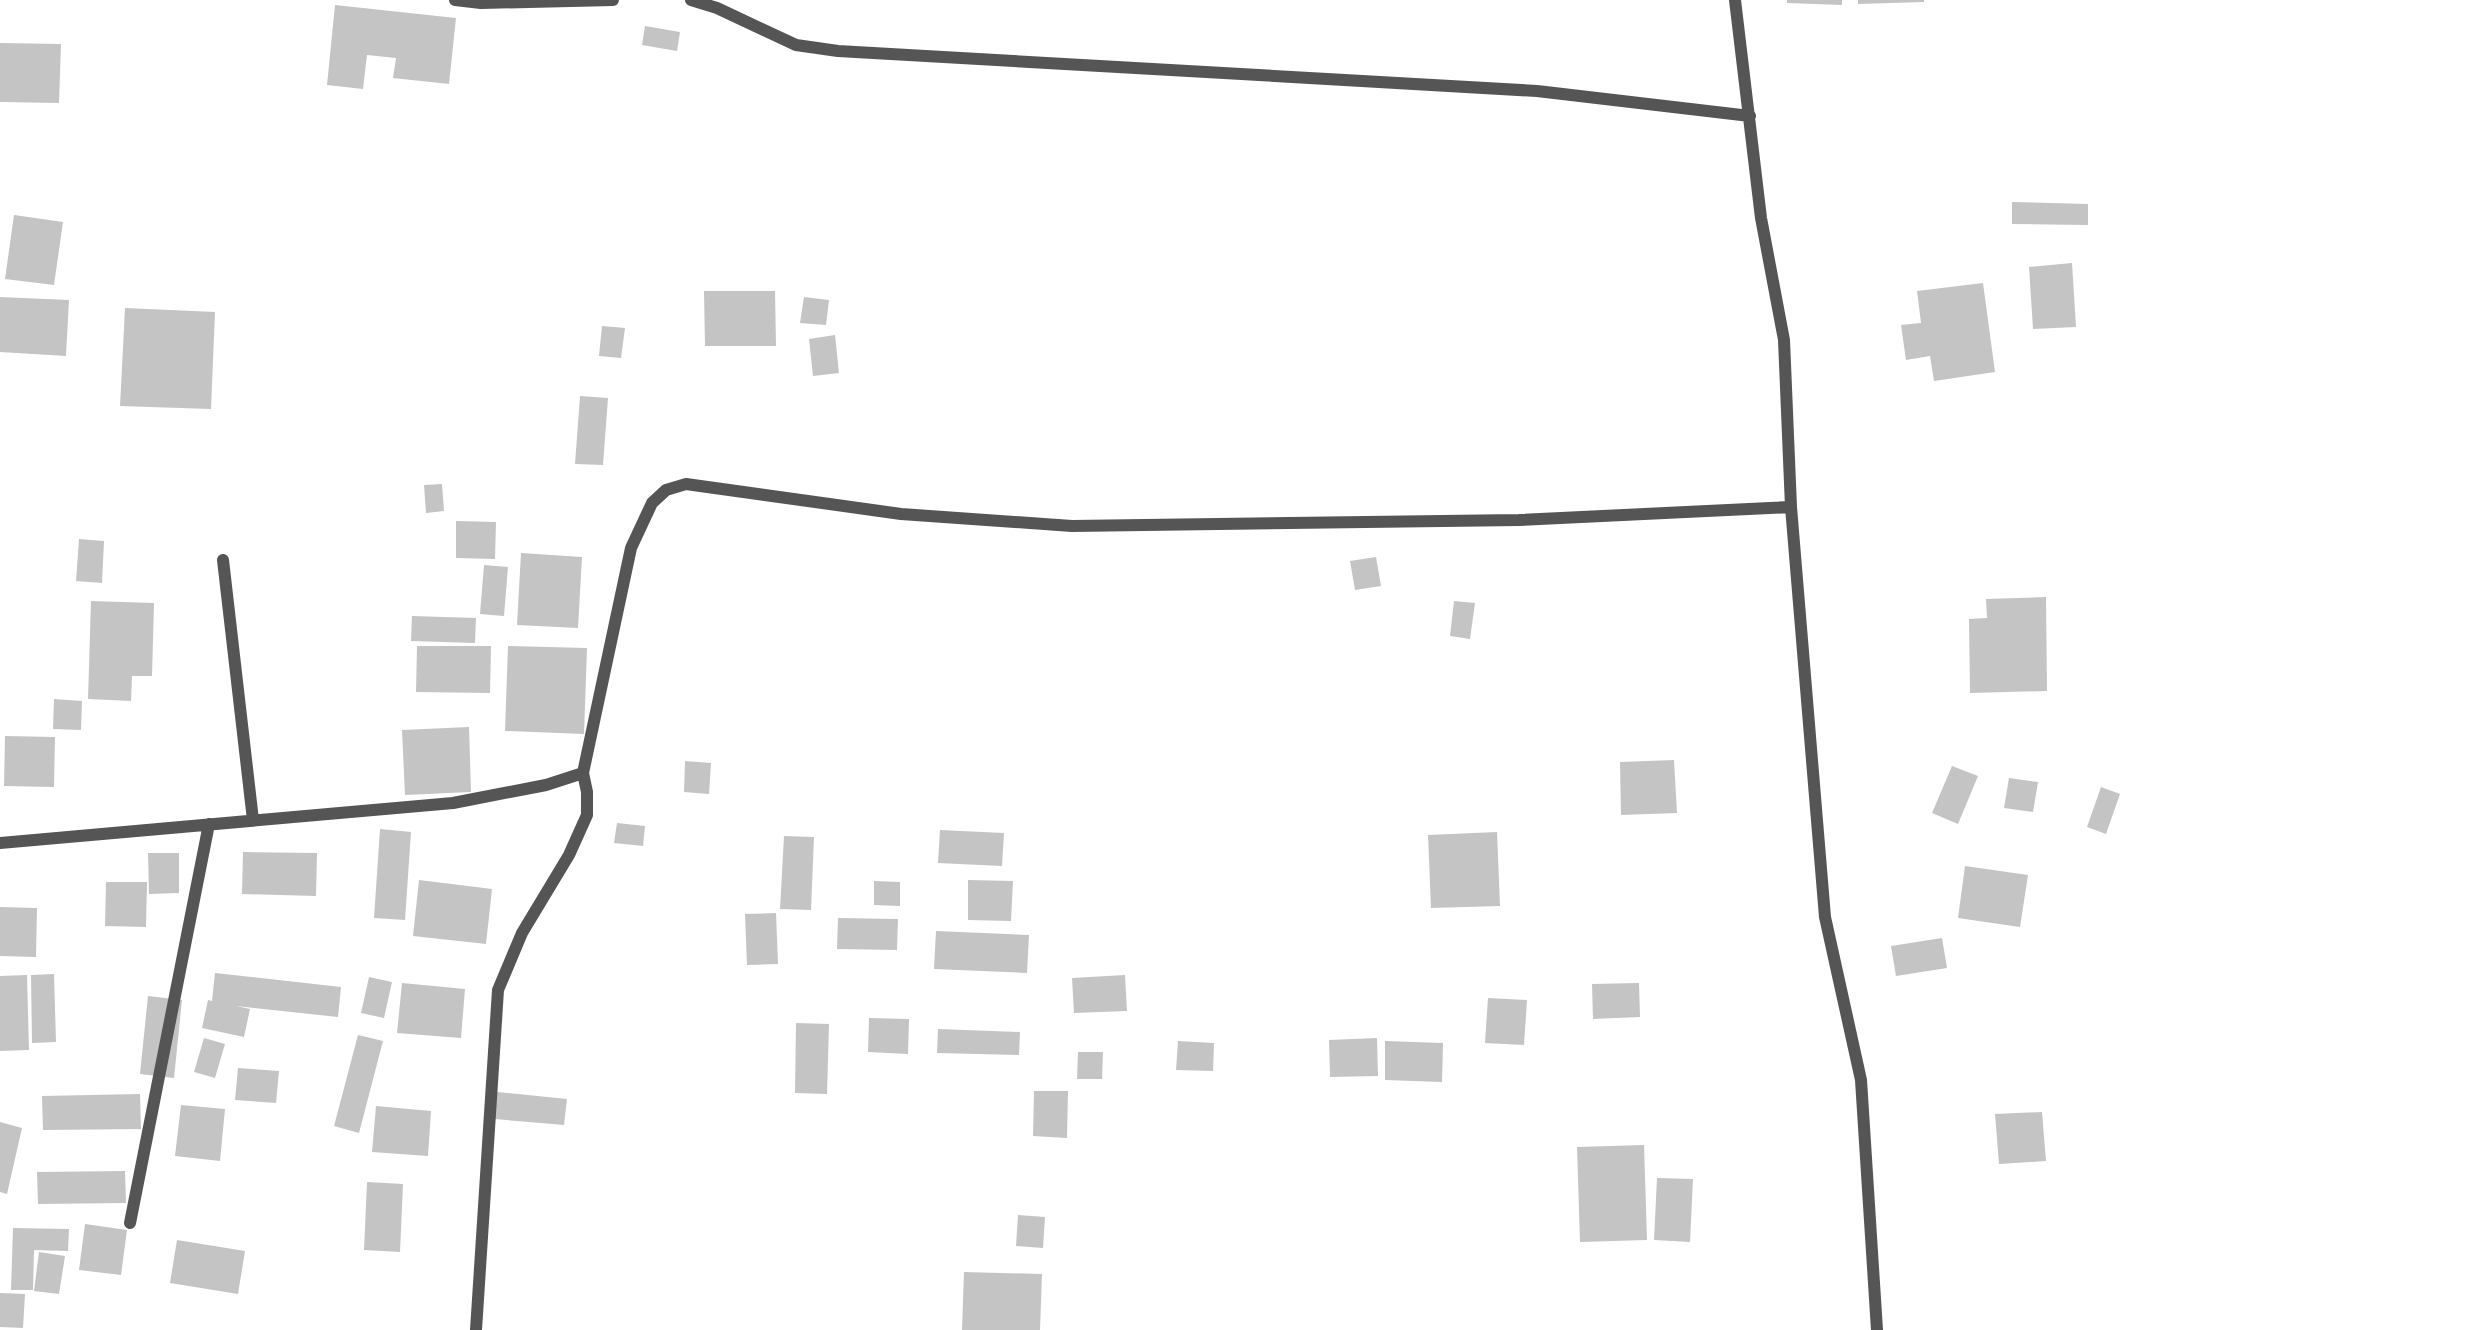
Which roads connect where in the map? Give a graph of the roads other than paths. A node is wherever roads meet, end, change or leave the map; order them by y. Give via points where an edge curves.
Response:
1 (455, 0) edge
2 (613, 0) edge
3 (691, 0) edge
4 (1735, 0) edge
5 (1750, 116) junction
6 (1791, 507) junction
7 (223, 560) dead end
8 (583, 773) junction
9 (253, 820) junction
10 (209, 824) junction
11 (0, 843) edge
12 (130, 1223) dead end
13 (476, 1330) edge
14 (1877, 1330) edge

1 - 2 street
3 - 5 street via 796,45 838,51 1538,91
4 - 5 street
5 - 6 street via 1761,218 1784,340
6 - 8 street via 1520,520 1072,526 901,514 686,484 666,490 652,503 631,548
6 - 14 street via 1825,917 1861,1080
7 - 9 street
8 - 9 street via 546,785 453,802
8 - 13 street via 587,815 569,855 522,933 498,990
9 - 10 street
10 - 11 street
10 - 12 street

